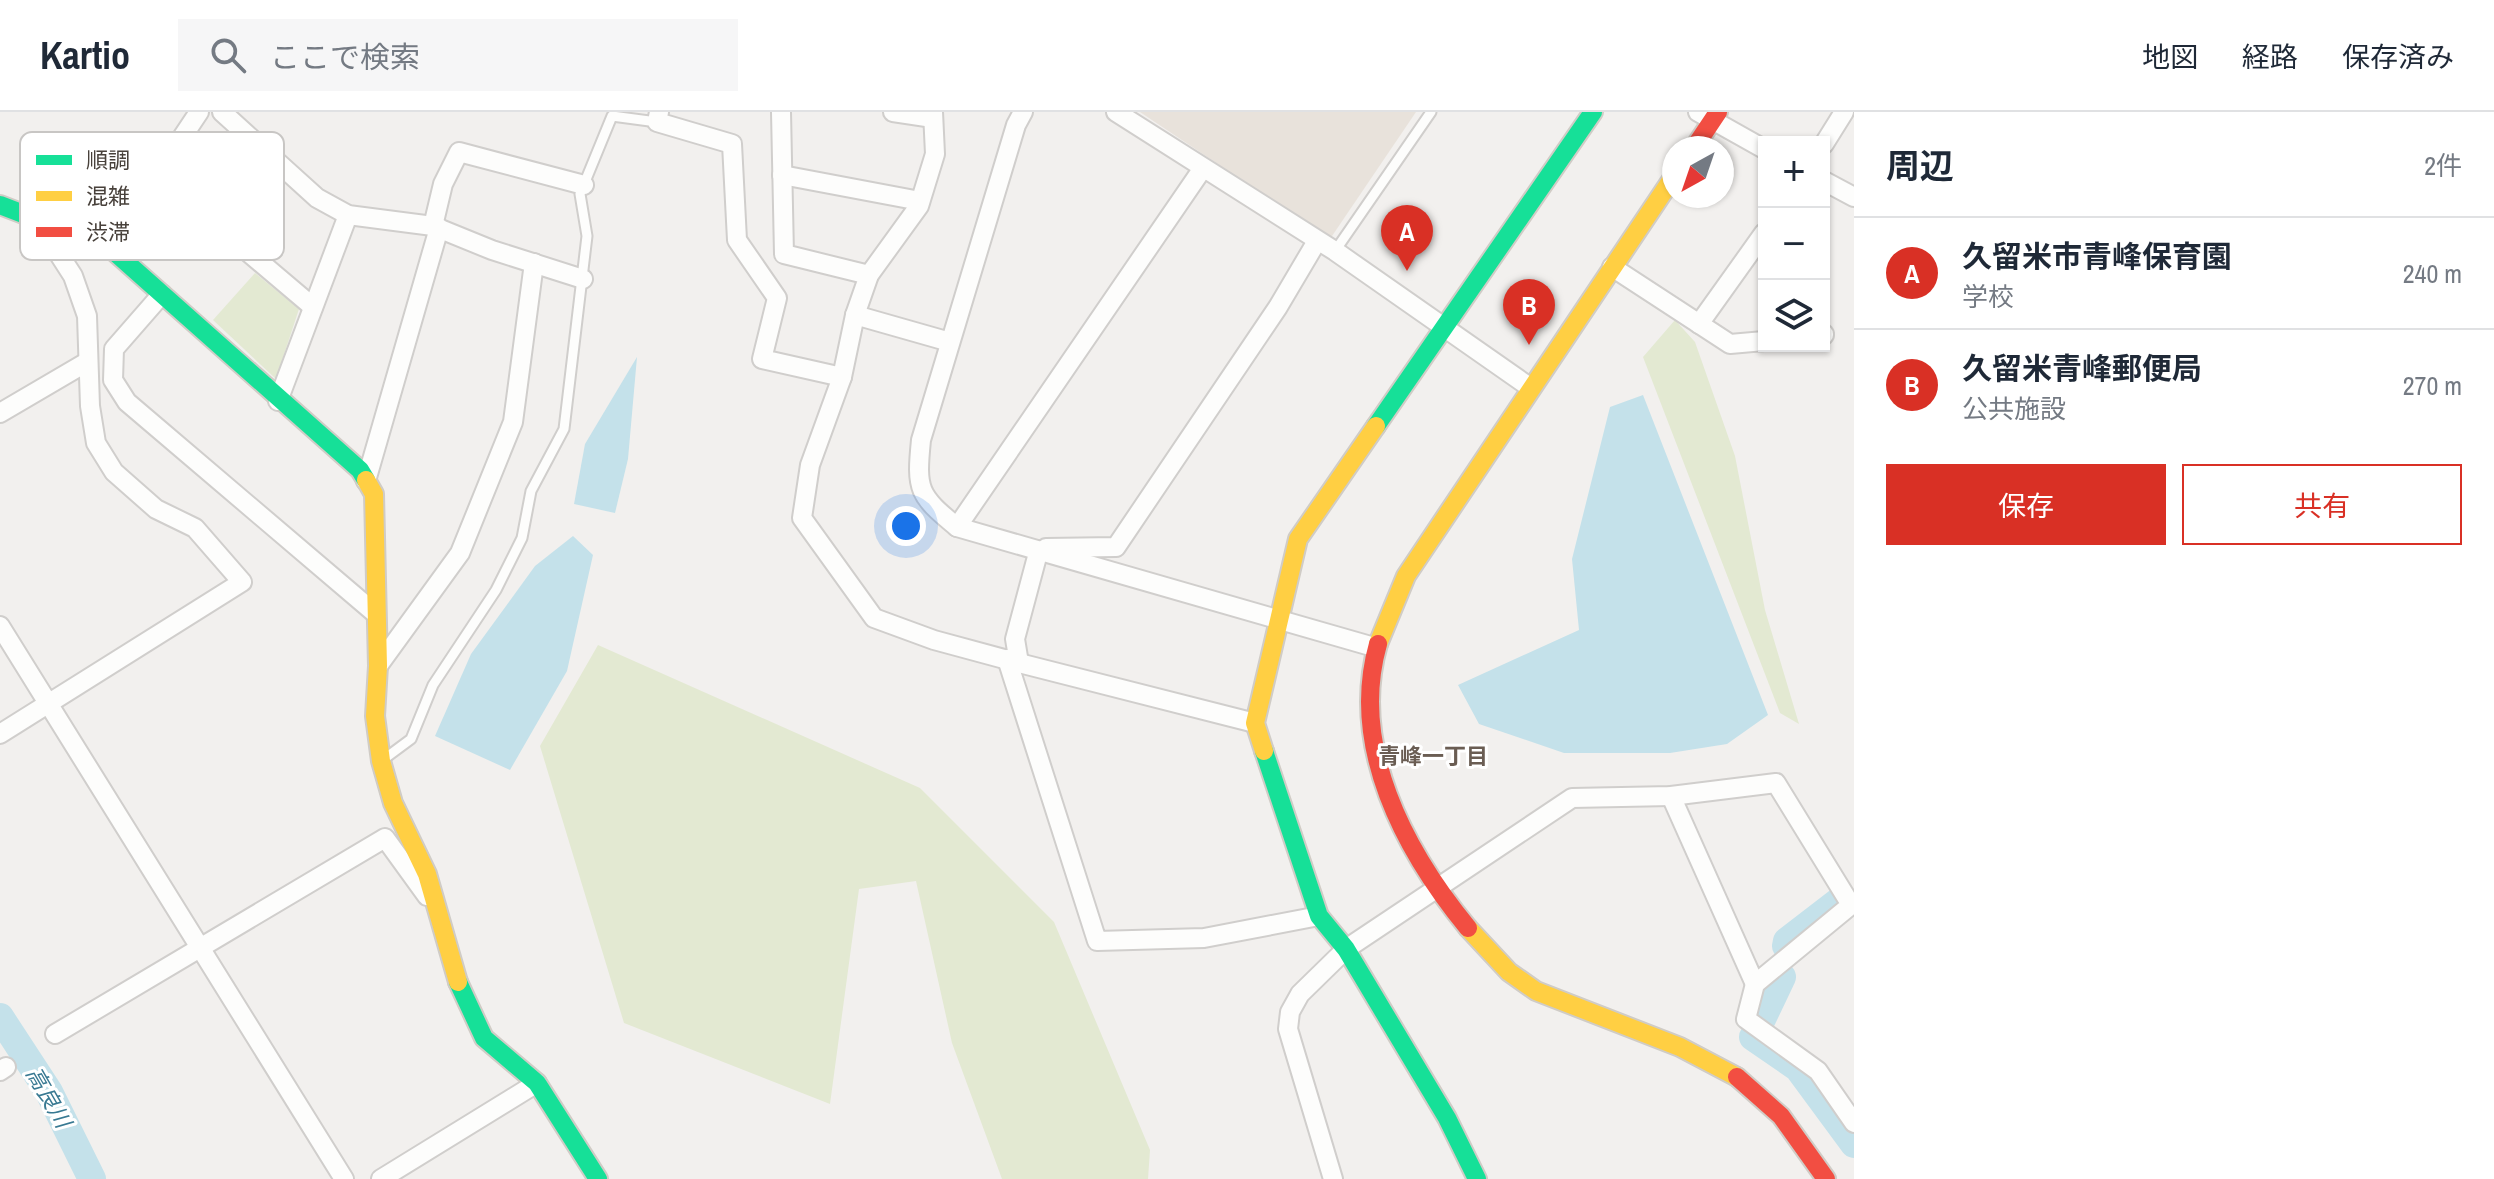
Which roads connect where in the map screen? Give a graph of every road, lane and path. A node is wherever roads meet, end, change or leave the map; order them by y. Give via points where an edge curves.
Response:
1 (199, 112) edge
2 (222, 112) edge
3 (781, 112) edge
4 (893, 112) edge
5 (1023, 112) edge
6 (1116, 112) edge
7 (1431, 112) edge
8 (1593, 112) edge
9 (1844, 112) edge
10 (933, 115) edge
11 (1710, 115) edge
12 (658, 117) edge
13 (186, 132) edge
14 (244, 132) edge
15 (1700, 136) edge
16 (1829, 136) edge
17 (1758, 145) edge
18 (284, 168) edge
19 (1203, 168) junction
20 (782, 175) junction
21 (1830, 184) edge
22 (584, 185) junction
23 (1662, 194) edge
24 (1854, 197) edge
25 (920, 201) junction
26 (0, 205) edge
27 (20, 212) edge
28 (348, 215) junction
29 (436, 227) junction
30 (1317, 241) junction
31 (1758, 241) edge
32 (1335, 251) junction
33 (63, 260) edge
34 (124, 260) edge
35 (257, 260) edge
36 (534, 263) junction
37 (1612, 267) junction
38 (869, 275) junction
39 (583, 279) junction
40 (162, 294) junction
41 (313, 307) junction
42 (855, 315) junction
43 (1699, 324) junction
44 (1443, 327) junction
45 (950, 342) junction
46 (1758, 342) edge
47 (87, 362) junction
48 (842, 377) junction
49 (1531, 388) junction
50 (278, 401) junction
51 (0, 413) edge
52 (366, 481) junction
53 (957, 527) junction
54 (1031, 550) junction
55 (376, 614) junction
56 (1278, 620) junction
57 (0, 626) edge
58 (1374, 647) junction
59 (1013, 661) junction
60 (378, 666) junction
61 (48, 704) junction
62 (1255, 723) junction
63 (0, 734) edge
64 (381, 761) junction
65 (1671, 796) junction
66 (1436, 887) junction
67 (436, 908) junction
68 (1853, 909) edge
69 (1319, 916) junction
70 (202, 948) junction
71 (1346, 949) junction
72 (1755, 984) junction
73 (55, 1034) dead end
74 (537, 1083) junction
75 (1854, 1123) edge
76 (344, 1179) edge
77 (381, 1179) edge
78 (598, 1179) edge
79 (1333, 1179) edge
80 (1477, 1179) edge
81 (1826, 1179) edge

1 - 13 street
2 - 14 street
3 - 20 street
4 - 10 street
5 - 45 street
6 - 19 street
7 - 32 lane
8 - 44 street
9 - 16 street
10 - 25 street via 935,154
11 - 15 street
11 - 17 street
12 - 22 lane via 612,116
12 - 48 street via 732,144 737,240 777,298 762,359
18 - 28 street via 317,198
19 - 30 street
19 - 53 street
20 - 25 street
20 - 38 street via 784,254
21 - 24 street
22 - 29 street via 459,152 443,184
22 - 39 lane
23 - 37 street
25 - 38 street
26 - 27 street
28 - 29 street
28 - 41 street
29 - 36 street
29 - 52 street
30 - 32 street
30 - 54 street via 1116,547
31 - 43 street
32 - 44 street
33 - 47 street via 87,316
34 - 40 street
35 - 41 street
36 - 39 street
36 - 60 street via 513,422 460,553
37 - 43 street
37 - 49 street
38 - 42 street
39 - 64 lane via 564,429 531,491 522,538 496,590 433,685 411,739
40 - 50 street
40 - 55 street via 114,349 113,380 127,402
41 - 50 street
42 - 45 street
42 - 48 street
43 - 46 street via 1730,344
44 - 49 street
44 - 56 street via 1298,539
45 - 53 street via 921,440 917,474 926,502
47 - 51 street
47 - 61 street via 96,443 114,472 156,509 195,528 242,582
48 - 59 street via 810,465 802,518 874,618
49 - 58 street via 1406,576
50 - 52 street via 338,448
52 - 55 street via 374,494
53 - 54 street
54 - 56 street
54 - 59 street
55 - 60 street
56 - 58 street
56 - 62 street
57 - 61 street
58 - 66 street via 1370,727 1380,772
59 - 62 street
59 - 69 street via 1097,941 1204,938
60 - 64 street via 375,716
61 - 63 street
61 - 70 street
62 - 69 street
64 - 67 street
65 - 66 street via 1572,798
65 - 68 street via 1776,783
65 - 72 street
66 - 71 street
66 - 81 street via 1501,966 1535,991 1693,1051 1738,1075 1778,1109
67 - 70 street via 385,838
67 - 74 street via 453,970 484,1038
68 - 72 street
69 - 71 street
70 - 73 street
70 - 76 street
71 - 79 street via 1300,994 1288,1029
71 - 80 street via 1447,1118
72 - 75 street via 1746,1019 1818,1071
74 - 77 street
74 - 78 street

